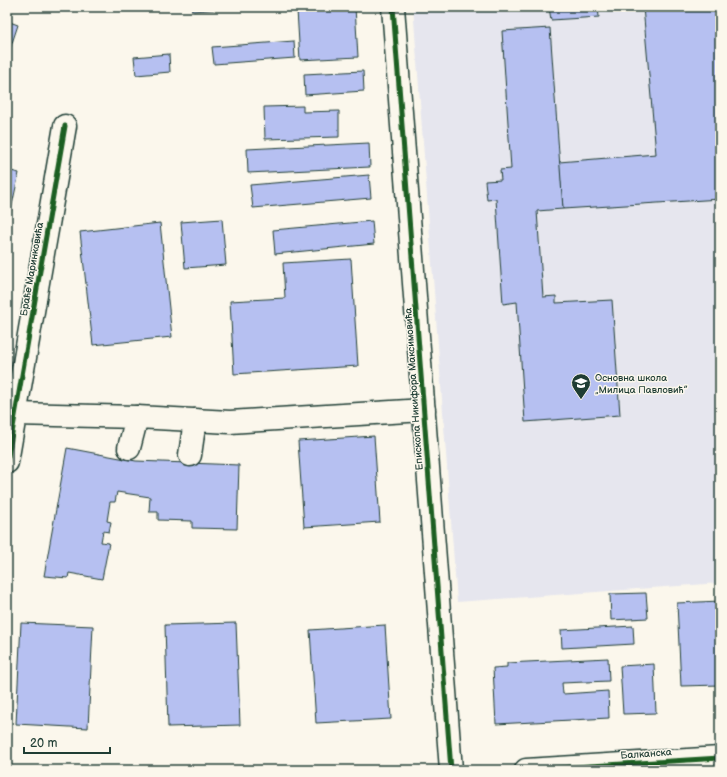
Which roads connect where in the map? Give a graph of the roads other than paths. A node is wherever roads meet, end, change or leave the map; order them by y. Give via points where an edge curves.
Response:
1 (393, 7) edge
2 (65, 126) dead end
3 (424, 410) junction
4 (15, 414) junction
5 (137, 417) junction
6 (195, 420) junction
7 (129, 448) dead end
8 (190, 455) dead end
9 (7, 462) edge
10 (720, 758) edge
11 (451, 770) edge
12 (526, 770) edge

1 - 3 street, Епископа Никифора Максимовића
2 - 4 street, Браће Маринковића
3 - 6 street via 230,422
3 - 11 street, Епископа Никифора Максимовића
4 - 5 street
4 - 9 street, Браће Маринковића
5 - 6 street
5 - 7 street
6 - 8 street
10 - 12 street, Балканска

